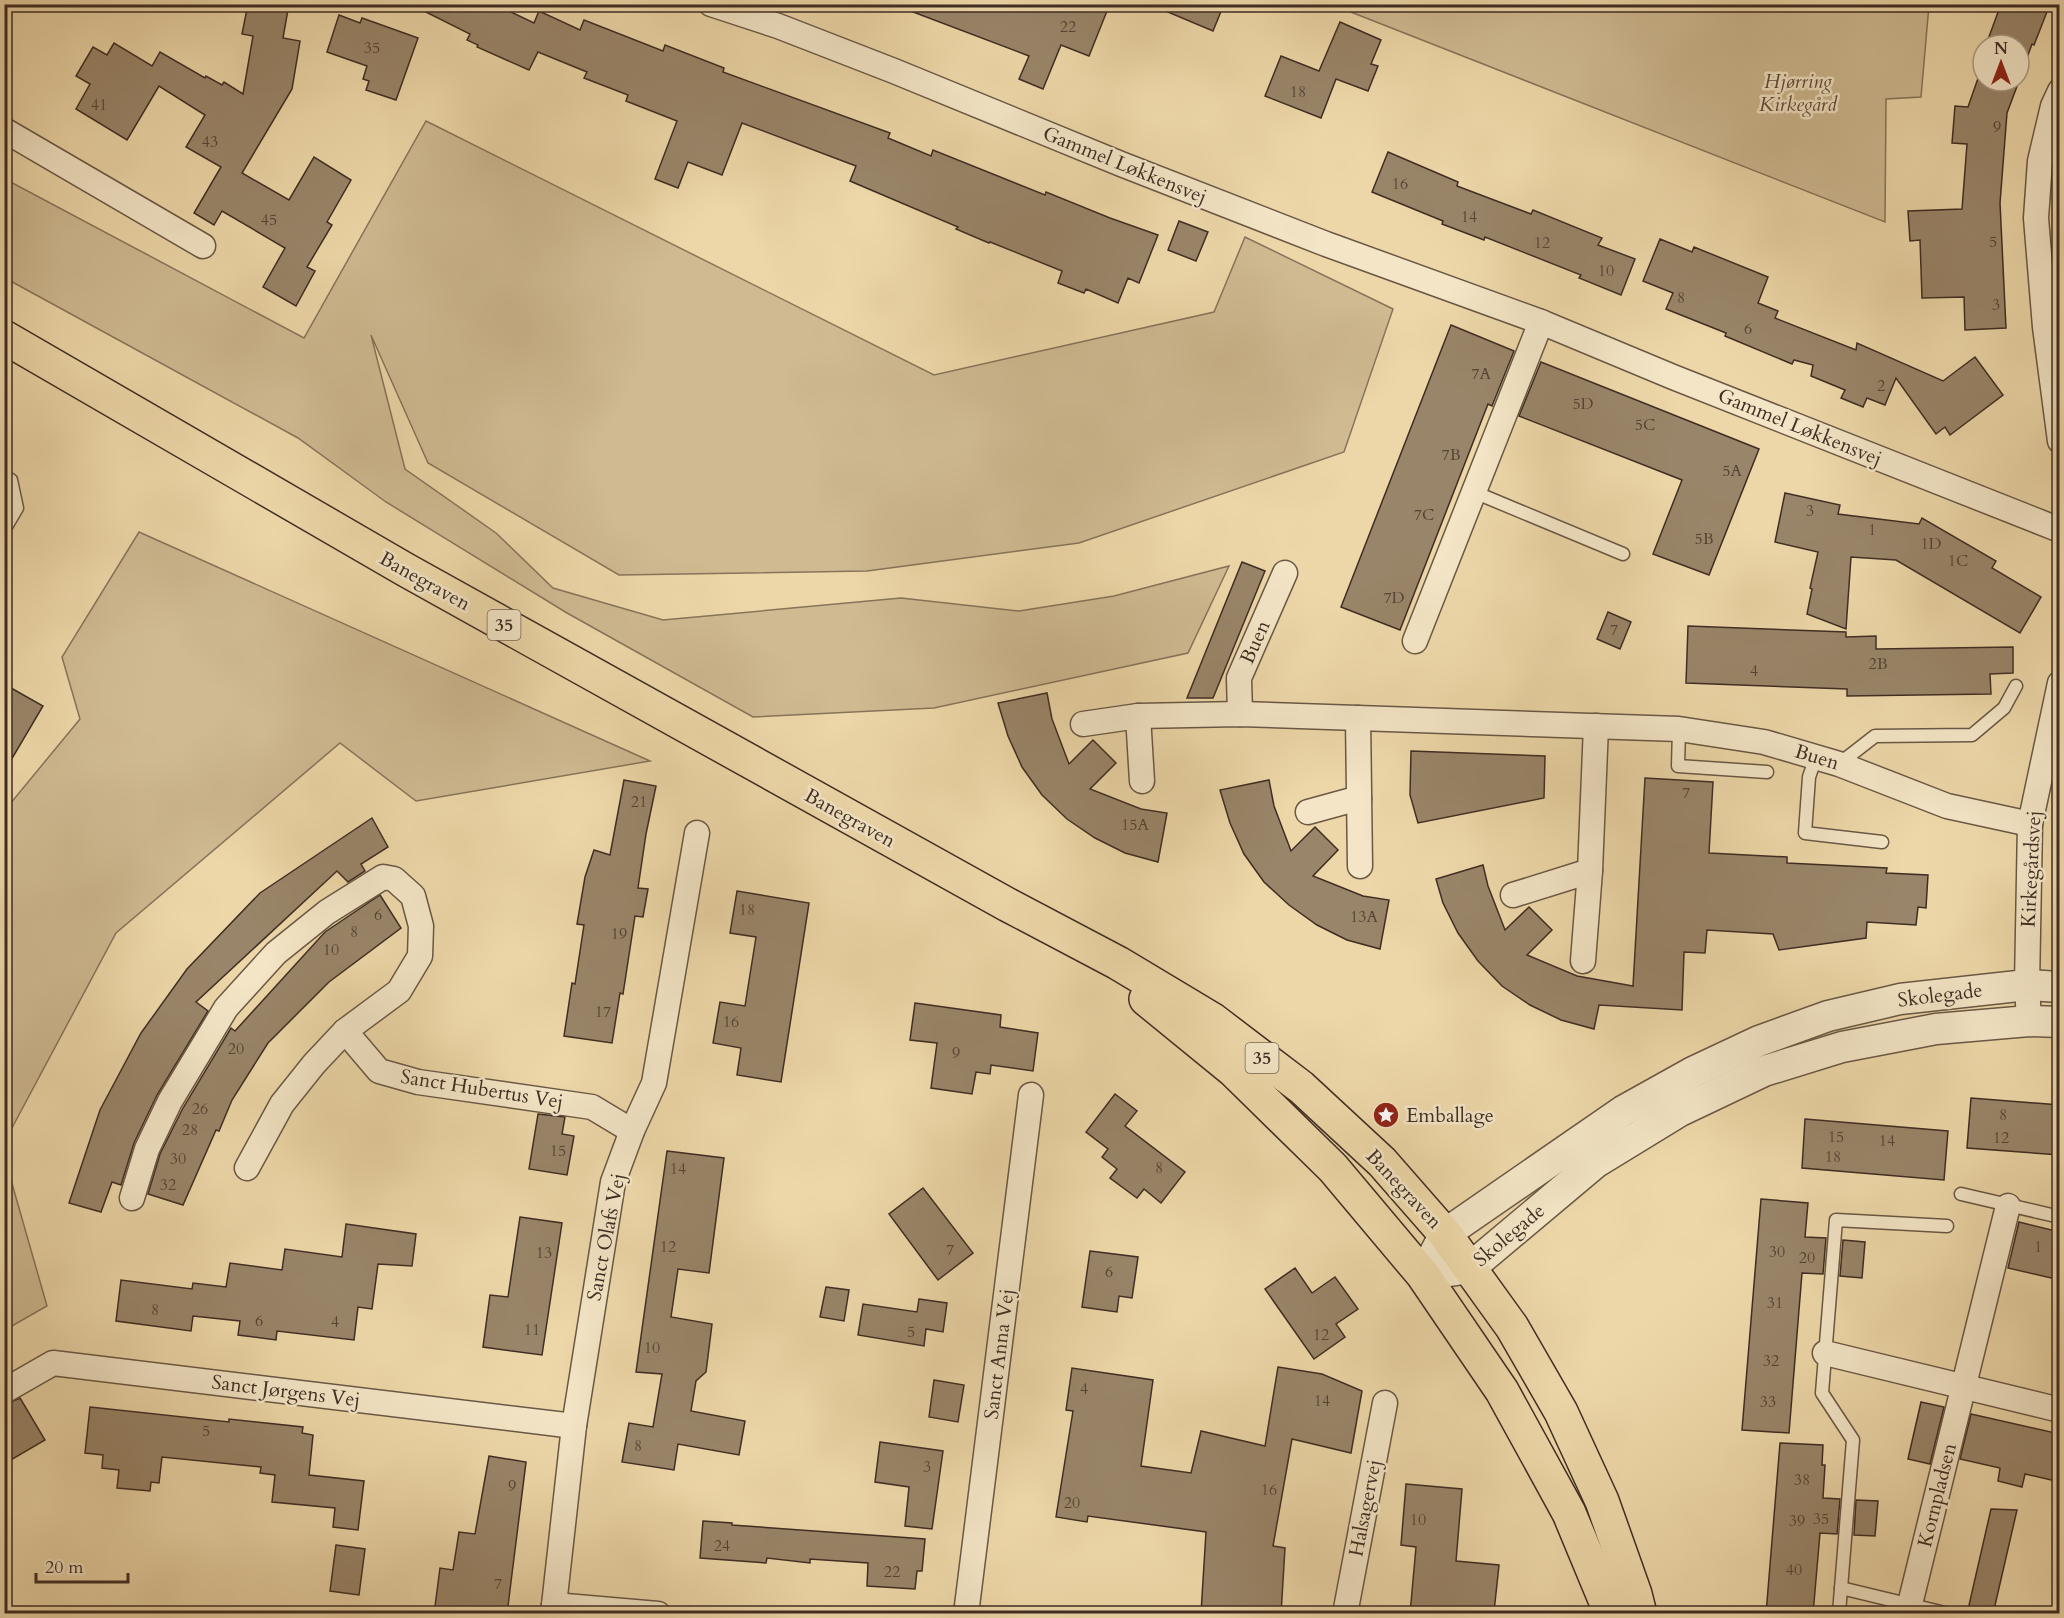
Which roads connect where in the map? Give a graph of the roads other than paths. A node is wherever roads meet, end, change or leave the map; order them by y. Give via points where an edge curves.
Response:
1 (711, 4) edge
2 (2060, 91) edge
3 (4, 130) edge
4 (203, 246) dead end
5 (1541, 322) junction
6 (2052, 327) edge
7 (4, 337) edge
8 (2060, 441) edge
9 (4, 476) edge
10 (1474, 492) junction
11 (2060, 530) edge
12 (4, 531) edge
13 (1623, 554) dead end
14 (1285, 573) dead end
15 (1415, 640) dead end
16 (2060, 683) edge
17 (2016, 686) dead end
18 (1240, 714) junction
19 (1138, 716) junction
20 (1358, 718) junction
21 (1083, 724) dead end
22 (1596, 726) junction
23 (1679, 729) junction
24 (1828, 760) junction
25 (1767, 772) dead end
26 (1142, 781) dead end
27 (1359, 798) junction
28 (1308, 812) dead end
29 (2030, 824) junction
30 (697, 833) dead end
31 (1882, 842) dead end
32 (1360, 866) dead end
33 (1590, 871) junction
34 (1513, 895) dead end
35 (1008, 906) junction
36 (1583, 961) dead end
37 (2027, 985) junction
38 (2060, 987) edge
39 (2029, 1022) junction
40 (2060, 1022) edge
41 (345, 1031) junction
42 (1032, 1095) dead end
43 (632, 1131) junction
44 (247, 1168) dead end
45 (1961, 1194) dead end
46 (132, 1198) dead end
47 (2008, 1206) junction
48 (2060, 1217) edge
49 (1947, 1226) dead end
50 (1445, 1234) junction
51 (1470, 1268) junction
52 (1423, 1275) junction
53 (1825, 1353) junction
54 (1964, 1387) junction
55 (4, 1391) edge
56 (1385, 1403) dead end
57 (2060, 1410) edge
58 (574, 1426) junction
59 (1841, 1588) junction
60 (1910, 1604) junction
61 (554, 1609) edge
62 (1839, 1613) edge
63 (658, 1614) edge
64 (966, 1614) edge
65 (1345, 1614) edge
66 (1611, 1614) edge
67 (1640, 1614) edge
68 (1949, 1614) edge

1 - 5 street, Gammel Løkkensvej via 884,67 1326,244
2 - 6 street via 2040,162 2036,218
3 - 4 street
5 - 10 street
5 - 11 street, Gammel Løkkensvej
6 - 8 street
7 - 35 main road, Banegraven / 35 via 406,570
9 - 12 lane via 11,480 17,508
10 - 13 lane
10 - 15 street
14 - 18 street, Buen via 1239,678
16 - 29 street, Kirkegårdsvej
17 - 24 lane via 2004,708 1972,735 1875,736
18 - 19 street, Buen
18 - 20 street, Buen
19 - 21 street, Buen
19 - 26 street
20 - 22 street, Buen
20 - 27 street
22 - 23 street, Buen
22 - 33 street
23 - 24 street, Buen via 1764,742
23 - 25 lane via 1678,766
24 - 29 street, Buen via 1947,806
24 - 31 lane via 1809,777 1805,833
27 - 28 street
27 - 32 street
29 - 37 street, Kirkegårdsvej
30 - 43 street, Sanct Olafs Vej via 654,1083
33 - 34 street
33 - 36 street
35 - 50 main road, Banegraven / 35 via 1118,963 1213,1020 1301,1087 1382,1162
35 - 52 main road, Banegraven / 35 via 1125,982 1233,1070 1333,1168
37 - 38 street, Skolegade
37 - 39 street, Kirkegårdsvej
37 - 50 street, Skolegade via 1900,999 1828,1016 1759,1041 1623,1111
39 - 40 street, Skolegade
39 - 51 street, Skolegade via 1936,1029 1842,1047 1764,1071 1680,1112 1595,1163
41 - 43 street, Sanct Hubertus Vej via 379,1071 418,1082 592,1107
41 - 44 street via 282,1104
41 - 46 street via 399,991 420,956 421,926 413,896 394,879 383,876 327,912 276,953 226,1008 170,1101 147,1149
42 - 64 street, Sanct Anna Vej
43 - 58 street, Sanct Olafs Vej via 613,1182
45 - 47 lane
47 - 48 lane
47 - 54 street, Kornpladsen
49 - 53 lane via 1836,1220
50 - 51 main road, Banegraven / 35
50 - 52 street, Skolegade
51 - 52 street, Skolegade
51 - 67 main road, Banegraven / 35 via 1512,1327 1561,1412 1602,1501
52 - 66 main road, Banegraven / 35 via 1502,1391 1569,1513
53 - 54 street
53 - 59 lane via 1822,1393 1853,1440
54 - 57 street
54 - 60 street, Kornpladsen
55 - 58 street, Sanct Jørgens Vej via 53,1363
56 - 65 street, Halsagervej
58 - 61 street, Sanct Olafs Vej
59 - 60 lane
59 - 62 lane
60 - 68 lane
61 - 63 street

